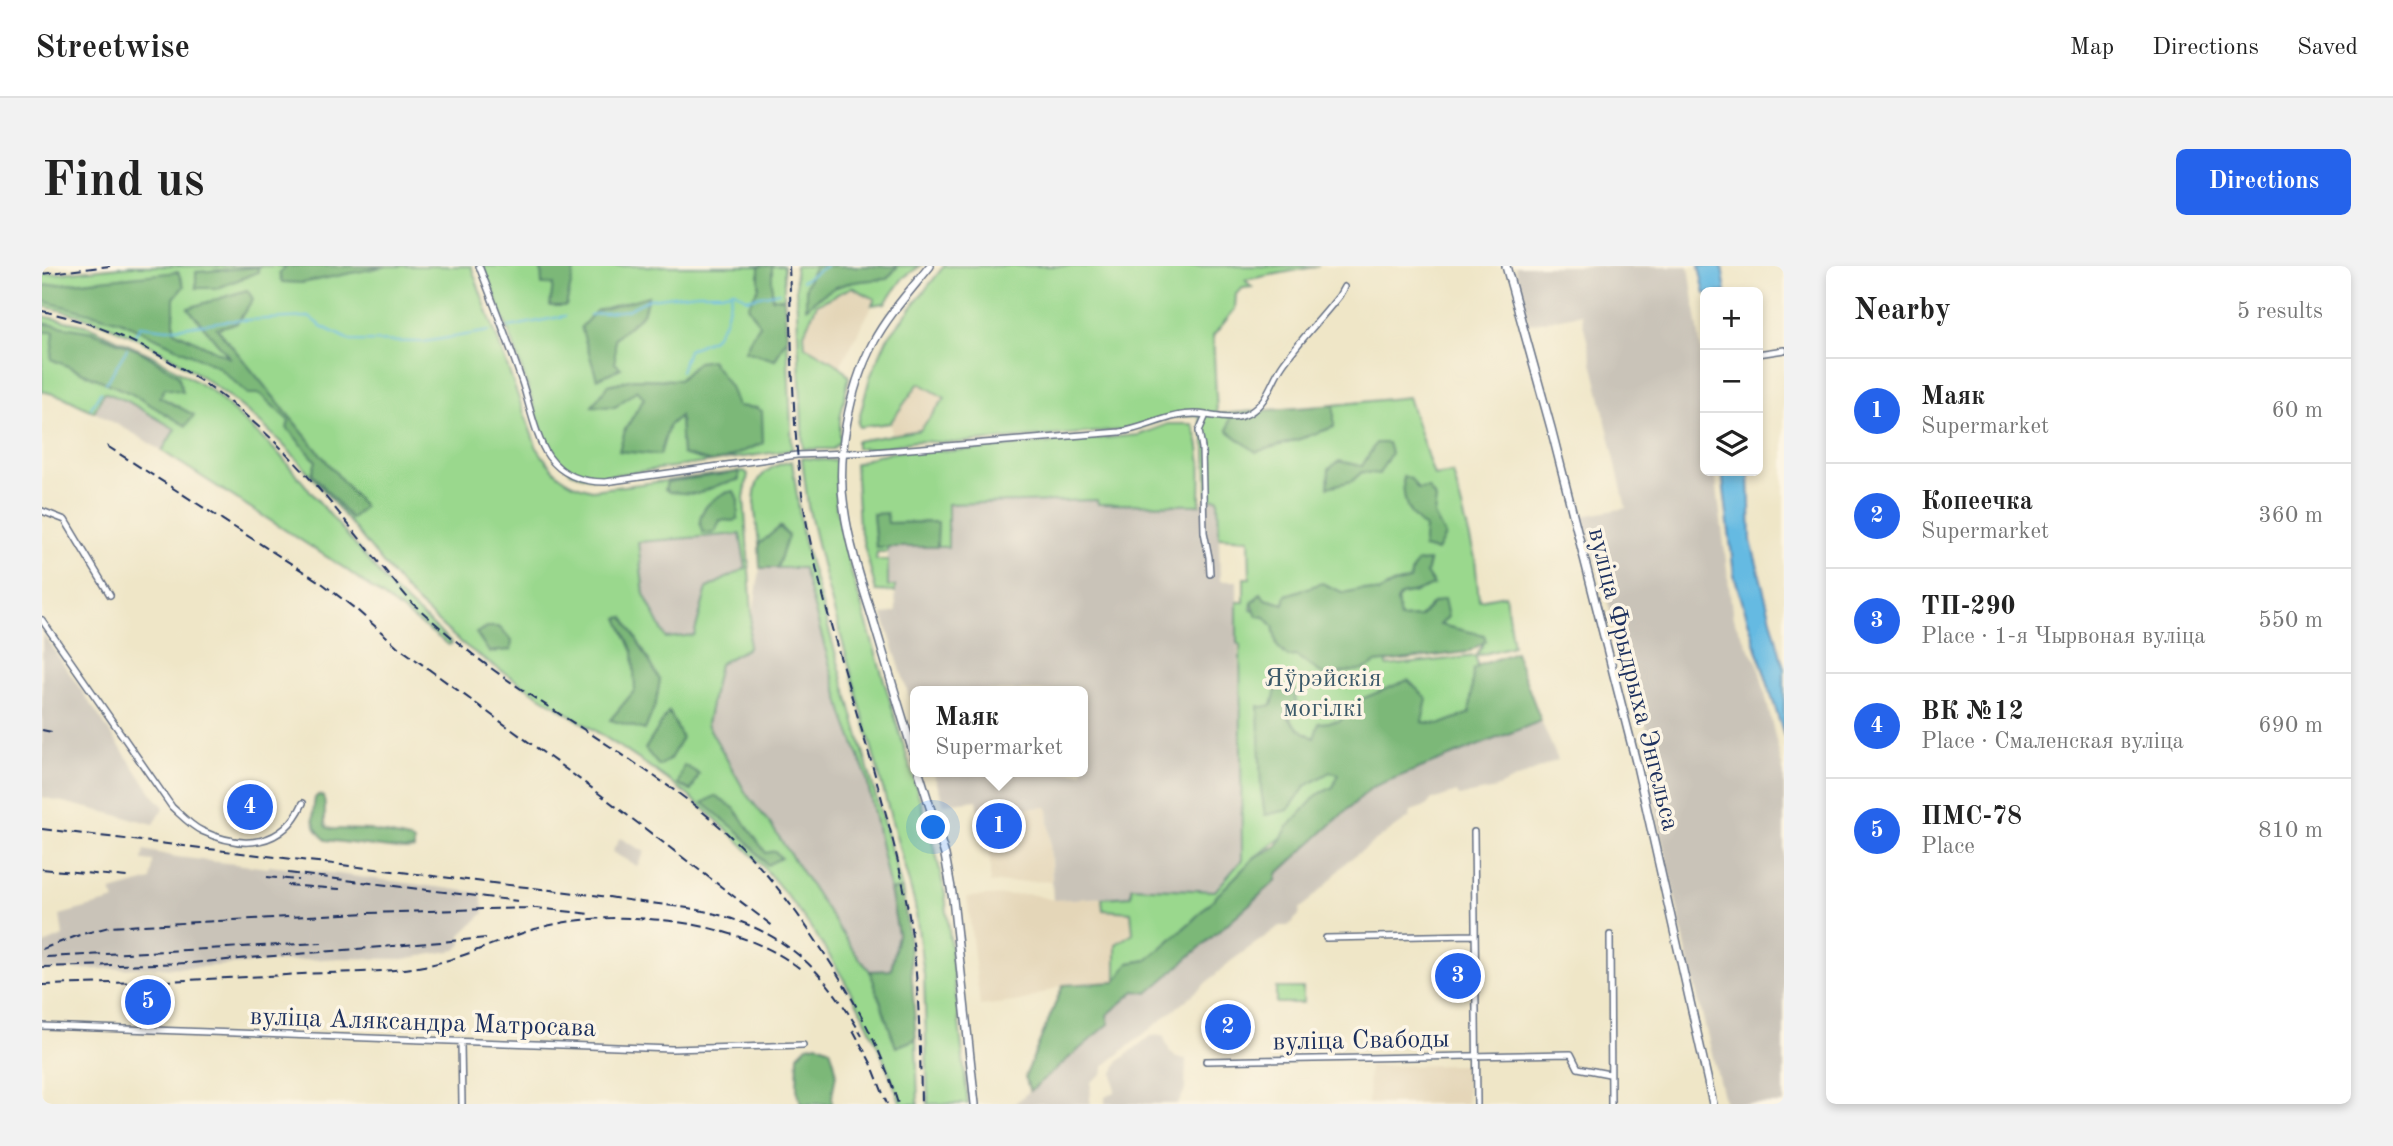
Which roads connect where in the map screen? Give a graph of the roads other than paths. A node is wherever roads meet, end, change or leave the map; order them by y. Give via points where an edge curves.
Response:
1 (479, 266) edge
2 (930, 266) edge
3 (1506, 266) edge
4 (1344, 287) dead end
5 (1784, 350) edge
6 (1763, 353) edge
7 (1206, 415) junction
8 (844, 453) junction
9 (42, 511) edge
10 (1210, 574) dead end
11 (110, 595) dead end
12 (42, 620) edge
13 (910, 741) edge
14 (921, 777) edge
15 (303, 803) dead end
16 (1474, 832) dead end
17 (1474, 935) junction
18 (1610, 935) dead end
19 (1326, 938) dead end
20 (42, 1027) edge
21 (461, 1042) junction
22 (803, 1045) dead end
23 (1475, 1056) junction
24 (1206, 1061) dead end
25 (1609, 1074) junction
26 (462, 1104) edge
27 (975, 1104) edge
28 (1477, 1104) edge
29 (1611, 1104) edge
30 (1713, 1104) edge

1 - 8 street via 548,456 567,475 605,482 797,454
2 - 8 street via 873,343 849,412
3 - 30 street, вуліца Фрыдрыха Энгельса via 1634,753
4 - 7 street via 1280,367 1256,408 1241,417
5 - 6 street
7 - 8 street via 1178,414 1120,432
7 - 10 street via 1199,430
8 - 13 street via 848,528
9 - 11 street via 65,520
12 - 15 street via 172,807 199,830 247,842 267,841 297,818
14 - 27 street via 945,855 953,899
16 - 17 street
17 - 19 street
17 - 23 street
18 - 25 street
20 - 21 street, вуліца Аляксандра Матросава
21 - 22 street, вуліца Аляксандра Матросава via 672,1049
21 - 26 street
23 - 24 street, вуліца Свабоды
23 - 25 street, вуліца Свабоды via 1572,1054 1578,1068
23 - 28 street
25 - 29 street

